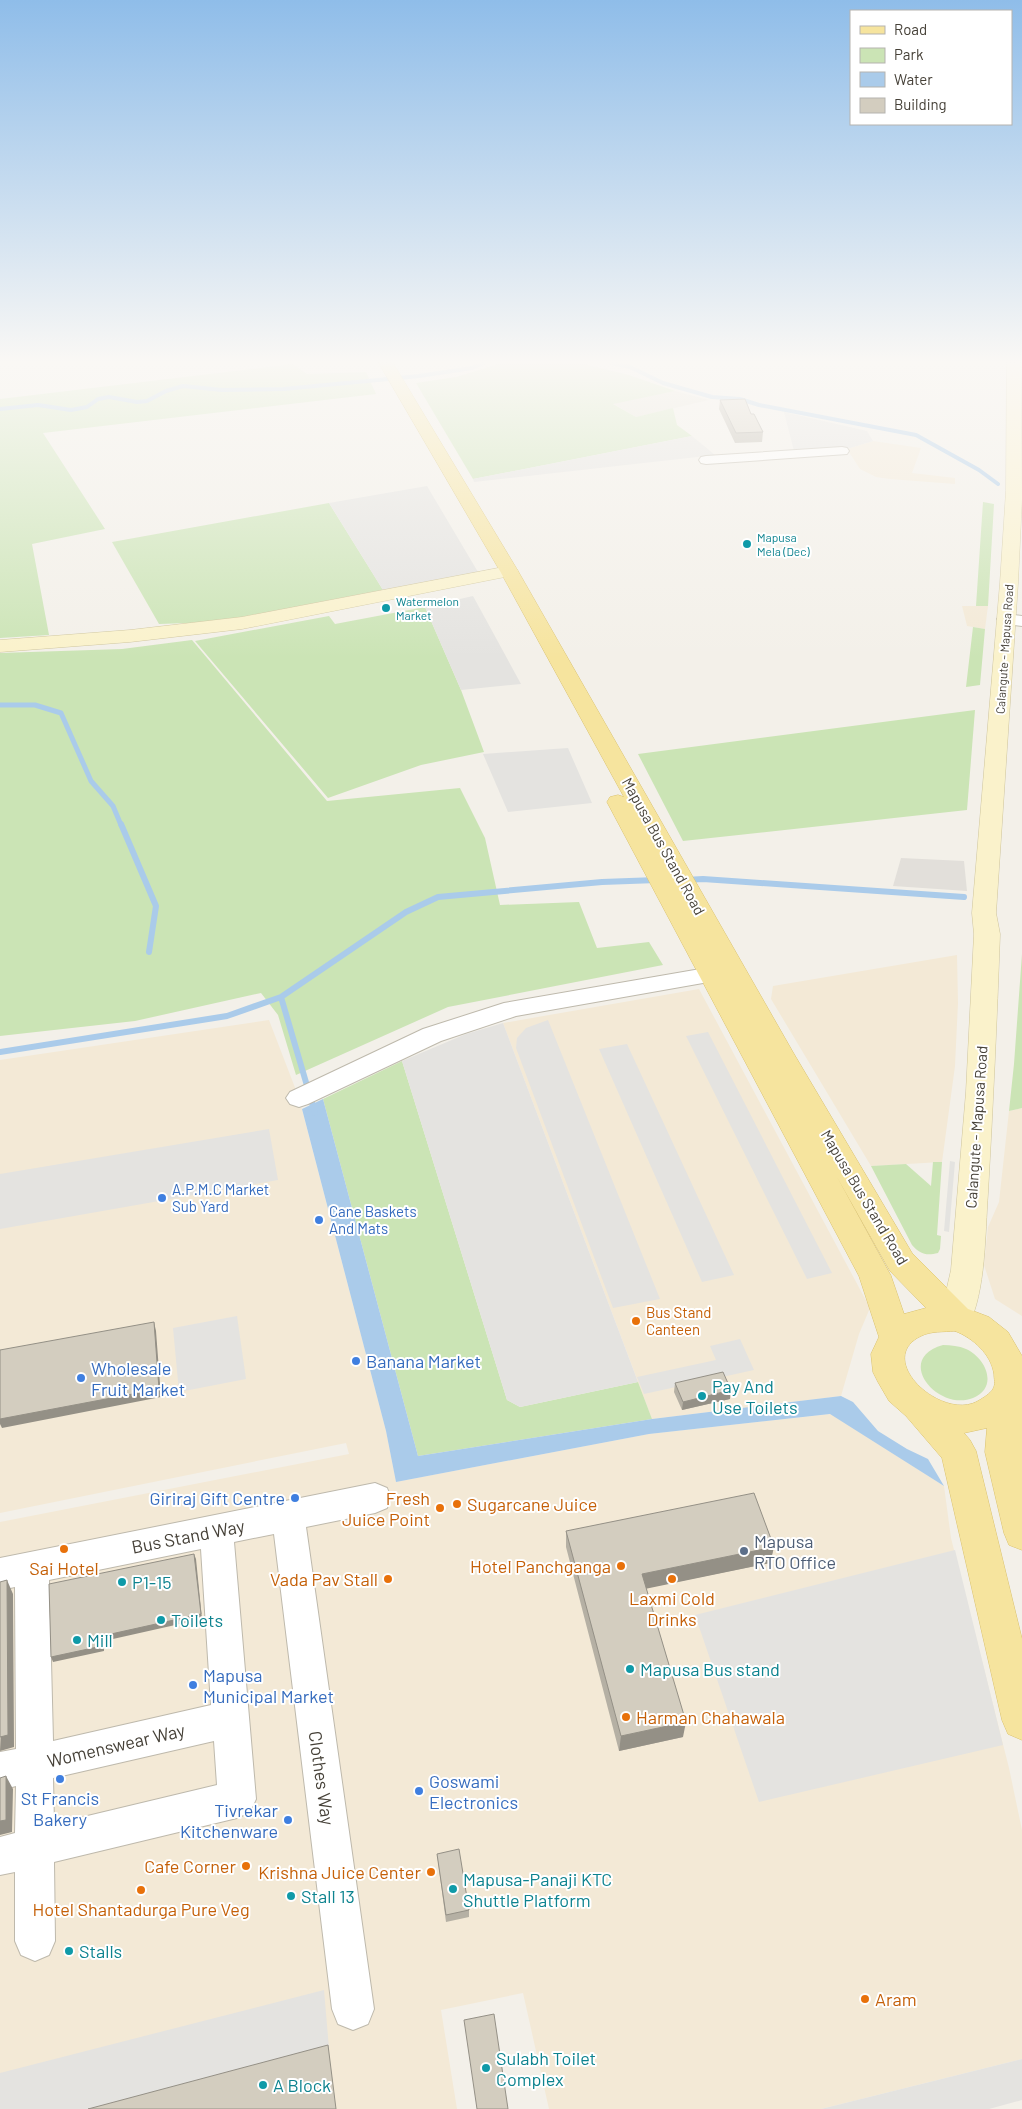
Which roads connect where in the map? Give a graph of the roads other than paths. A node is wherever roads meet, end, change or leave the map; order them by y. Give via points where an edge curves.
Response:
1 (432, 461) edge
2 (440, 461) edge
3 (1014, 461) edge
4 (1022, 563) edge
5 (501, 572) junction
6 (1016, 620) edge
7 (0, 646) edge
8 (712, 976) junction
9 (299, 1098) dead end
10 (956, 1318) junction
11 (895, 1337) junction
12 (1006, 1399) junction
13 (918, 1406) junction
14 (375, 1498) dead end
15 (288, 1517) junction
16 (216, 1530) junction
17 (1022, 1533) edge
18 (16, 1571) edge
19 (231, 1718) junction
20 (1022, 1720) edge
21 (34, 1763) junction
22 (0, 1771) edge
23 (17, 1852) edge
24 (35, 1941) dead end
25 (353, 2010) dead end

1 - 5 main road, Mapusa Bus Stand Road
2 - 5 main road, Mapusa Bus Stand Road
3 - 6 main road, Calangute - Mapusa Road
4 - 6 main road, Calangute - Mapusa Road
5 - 7 main road via 242,623
5 - 8 main road, Mapusa Bus Stand Road
5 - 10 main road, Mapusa Bus Stand Road via 901,1262
6 - 10 main road, Calangute - Mapusa Road via 998,916 987,934 967,1270
8 - 9 street via 513,1009 432,1035
8 - 11 main road, Mapusa Bus Stand Road via 875,1276
10 - 11 main road via 932,1319 909,1326
10 - 12 main road via 977,1326 996,1342 1010,1362 1012,1384
11 - 13 main road via 888,1354 890,1372 901,1390
12 - 13 main road via 995,1410 978,1418 937,1415
12 - 17 main road via 1003,1452
13 - 20 main road via 958,1451
14 - 15 street, Bus Stand Way
15 - 16 street, Bus Stand Way
15 - 25 street, Clothes Way
16 - 18 street, Bus Stand Way
16 - 19 street
18 - 21 street
19 - 21 street, Womenswear Way
19 - 23 street via 237,1799
21 - 22 street, Womenswear Way
21 - 23 street
23 - 24 street

